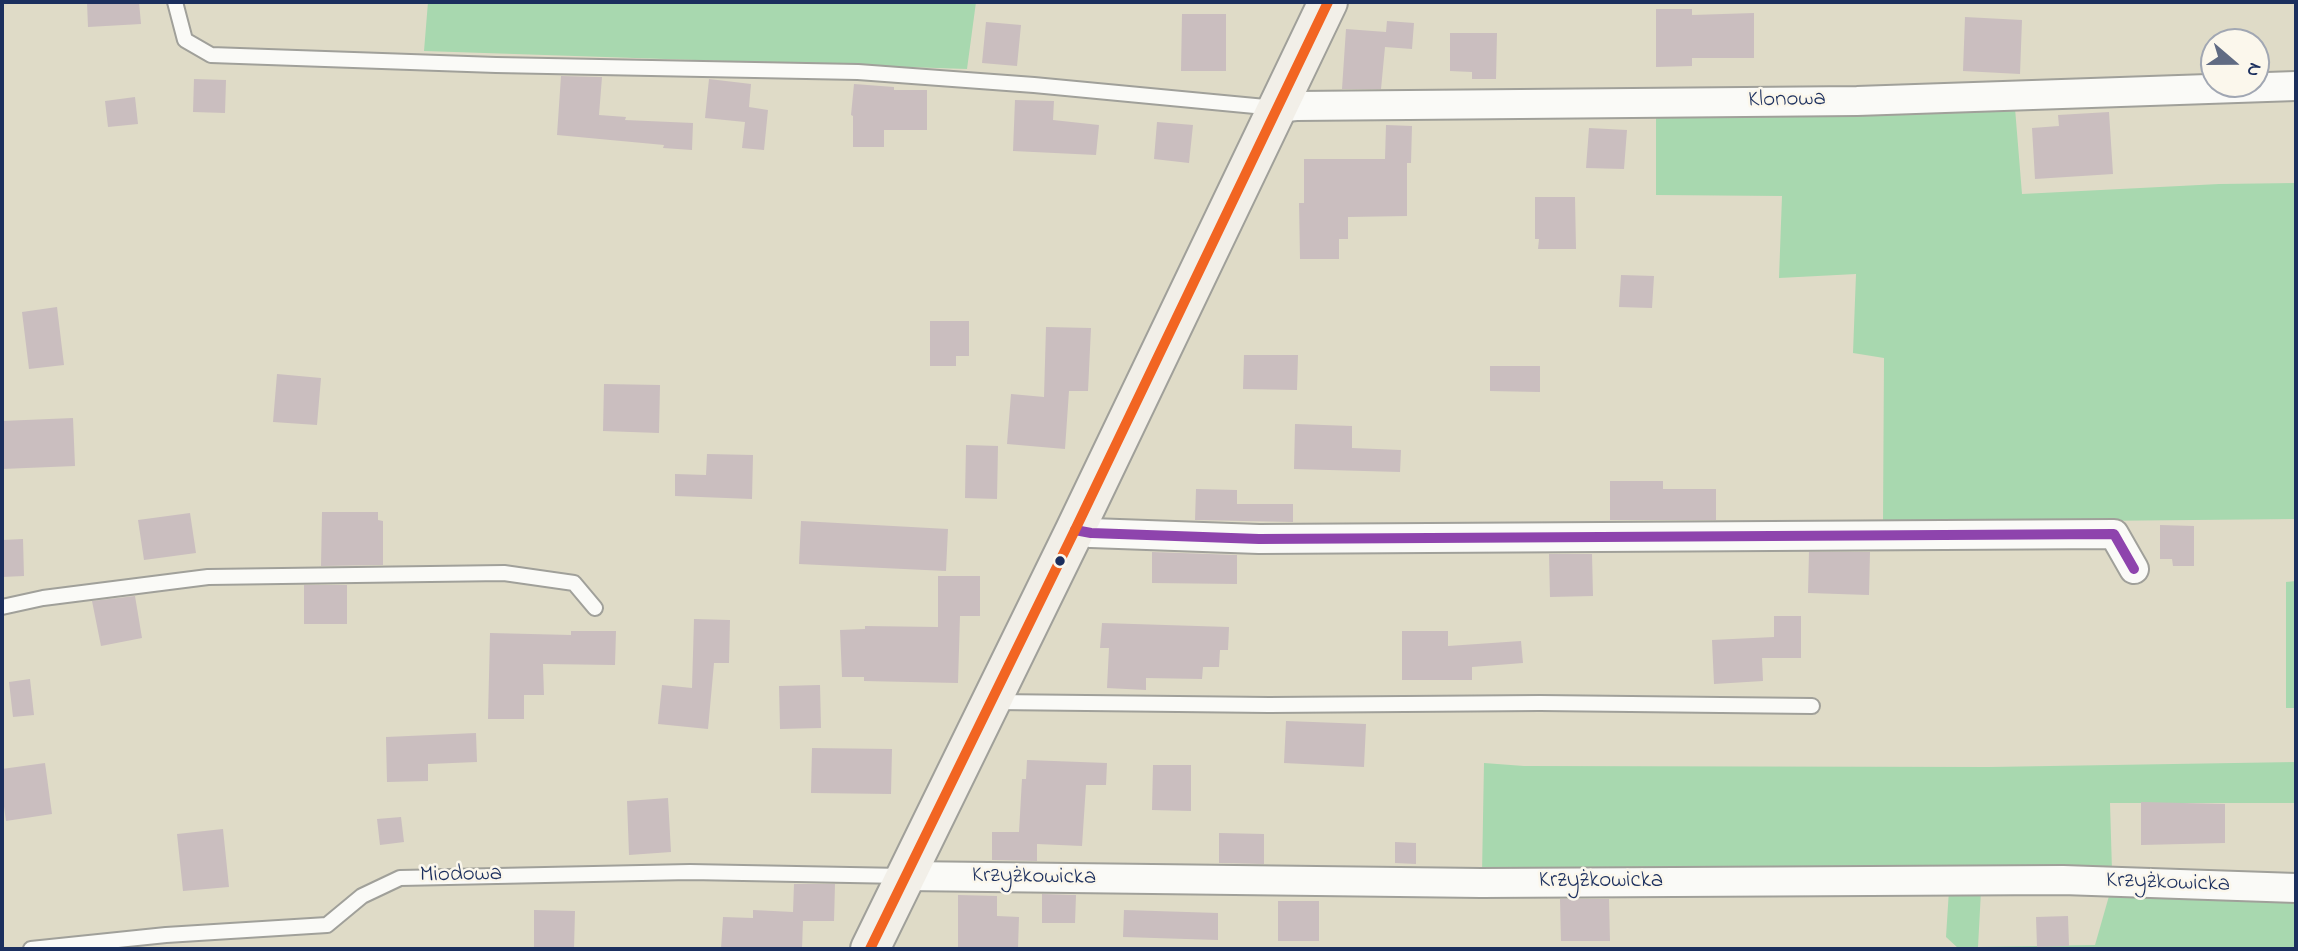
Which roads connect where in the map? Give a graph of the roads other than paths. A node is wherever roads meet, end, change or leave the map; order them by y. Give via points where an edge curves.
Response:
1 (175, 2) edge
2 (1328, 2) edge
3 (2296, 86) edge
4 (1277, 108) junction
5 (1074, 530) junction
6 (2134, 569) dead end
7 (2, 607) edge
8 (596, 608) dead end
9 (990, 702) junction
10 (1812, 706) dead end
11 (906, 876) junction
12 (2296, 888) edge
13 (31, 949) edge
14 (870, 949) edge

1 - 4 lane via 186,40 211,55 858,72
2 - 4 street
3 - 4 street, Klonowa via 1857,101
4 - 5 street
5 - 6 street via 1259,539 2114,534
5 - 9 street
7 - 8 lane via 208,577 504,573 574,583
9 - 10 lane
9 - 11 street
11 - 12 street, Krzyżkowicka via 1468,883 2063,880
11 - 13 lane, Miodowa via 690,872 400,878 362,896 327,925
11 - 14 street

